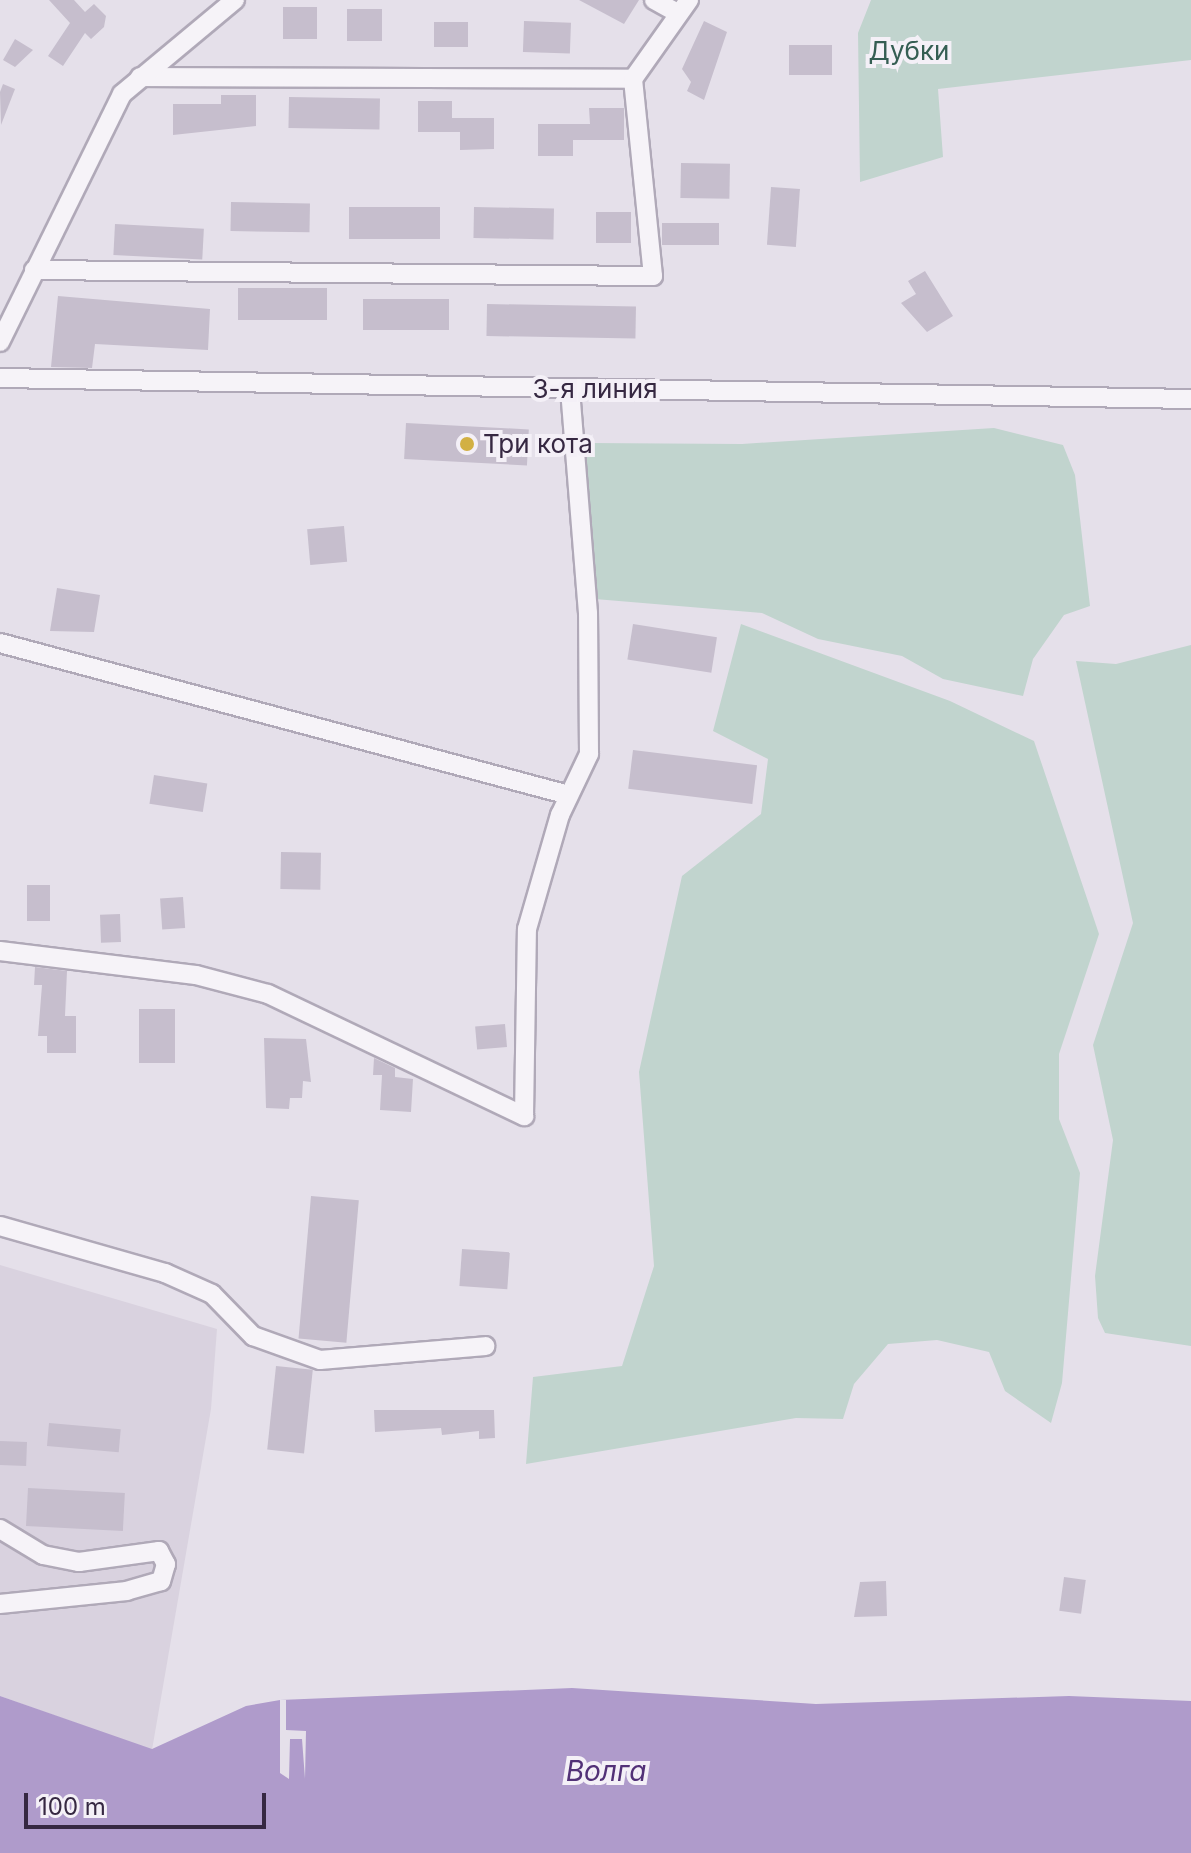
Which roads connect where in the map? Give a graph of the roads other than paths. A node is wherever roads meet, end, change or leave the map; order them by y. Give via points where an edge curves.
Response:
1 (235, 0) edge
2 (654, 0) edge
3 (683, 6) edge
4 (140, 77) junction
5 (633, 79) junction
6 (34, 270) junction
7 (0, 342) edge
8 (0, 378) edge
9 (570, 390) junction
10 (1191, 399) edge
11 (0, 643) edge
12 (569, 795) junction
13 (0, 951) edge
14 (0, 1226) edge
15 (485, 1346) dead end
16 (0, 1529) edge
17 (0, 1604) edge

1 - 4 street
2 - 3 street
3 - 5 street
4 - 5 street
4 - 6 street via 122,94
5 - 6 street via 653,276
6 - 7 street
8 - 9 street, 3-я линия
9 - 10 street, 3-я линия
9 - 12 street via 588,613 589,754
11 - 12 street
12 - 13 street via 522,959 524,1116 268,994 196,975
14 - 15 street via 165,1273 212,1294 253,1336 320,1360
16 - 17 street via 43,1555 79,1562 159,1551 166,1564 161,1581 127,1591

